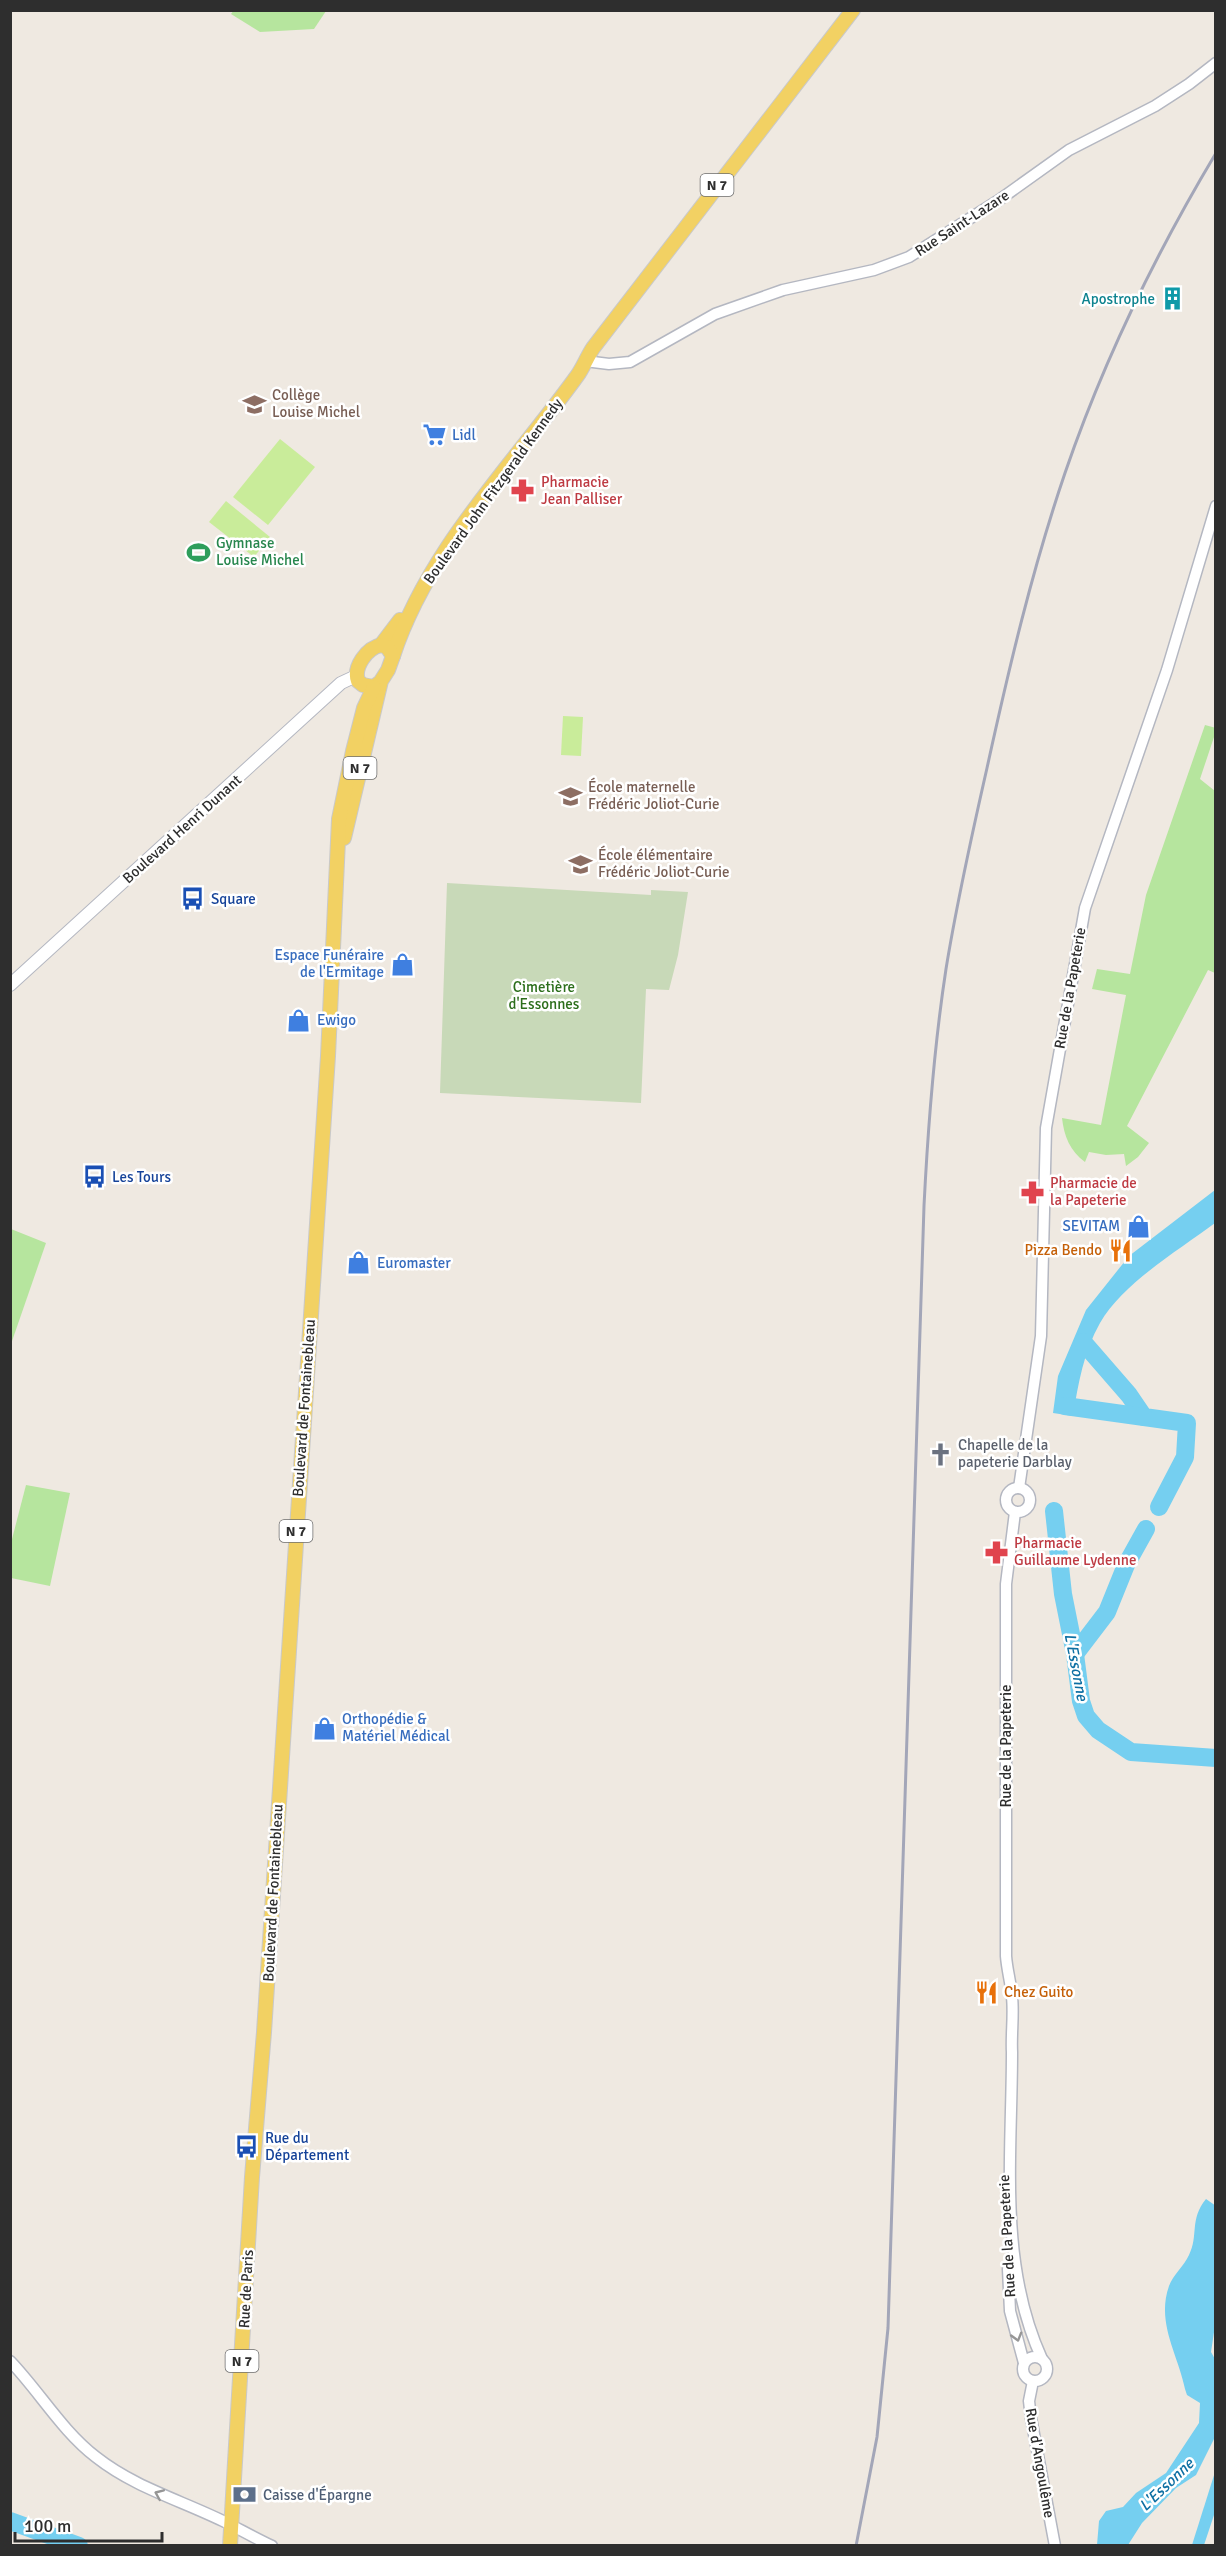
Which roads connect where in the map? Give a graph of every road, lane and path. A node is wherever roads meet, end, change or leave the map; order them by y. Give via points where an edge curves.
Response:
1 (852, 10) edge
2 (1215, 63) edge
3 (585, 362) junction
4 (1215, 506) edge
5 (381, 645) junction
6 (393, 656) junction
7 (356, 676) junction
8 (378, 684) junction
9 (10, 985) edge
10 (1019, 1488) junction
11 (1015, 1512) junction
12 (1009, 1981) junction
13 (252, 2176) joint
14 (1042, 2359) junction
15 (10, 2361) edge
16 (1024, 2363) junction
17 (1033, 2381) junction
18 (232, 2526) junction
19 (230, 2546) edge
20 (272, 2546) edge
21 (1055, 2546) edge

1 - 3 main road, Boulevard John Fitzgerald Kennedy / N 7
2 - 3 street, Rue Saint-Lazare via 1155,106 1069,150 909,257 874,270 783,291 715,315 630,362
3 - 5 main road, Boulevard John Fitzgerald Kennedy / N 7 via 571,369 477,492 425,569 399,624
3 - 6 main road, Boulevard John Fitzgerald Kennedy / N 7 via 432,573
4 - 10 street, Rue de la Papeterie via 1167,670 1085,908 1046,1128 1041,1336
5 - 6 main road
5 - 7 main road, Boulevard John Fitzgerald Kennedy / N 7 via 369,650
6 - 8 main road, Boulevard John Fitzgerald Kennedy / N 7
7 - 8 main road via 363,685
7 - 9 main road, Boulevard Henri Dunant via 341,684
8 - 13 main road, Boulevard de Fontainebleau / N 7 via 349,821 338,854
10 - 11 street via 1011,1489 1006,1496 1008,1508
10 - 11 street via 1027,1492 1030,1503
11 - 12 street, Rue de la Papeterie via 1005,1584
12 - 14 street, Rue de la Papeterie via 1014,2268 1024,2311
12 -> 16 street, Rue de la Papeterie via 1004,2189 1010,2311
13 - 18 main road, Rue de Paris / N 7
14 - 16 street via 1030,2358
14 - 17 street via 1046,2374
18 -> 15 street via 138,2484 95,2457
16 - 17 street via 1024,2374
17 - 21 street, Rue d'Angoulême via 1031,2418
18 - 19 main road, Rue de Paris / N 7
18 - 20 street

